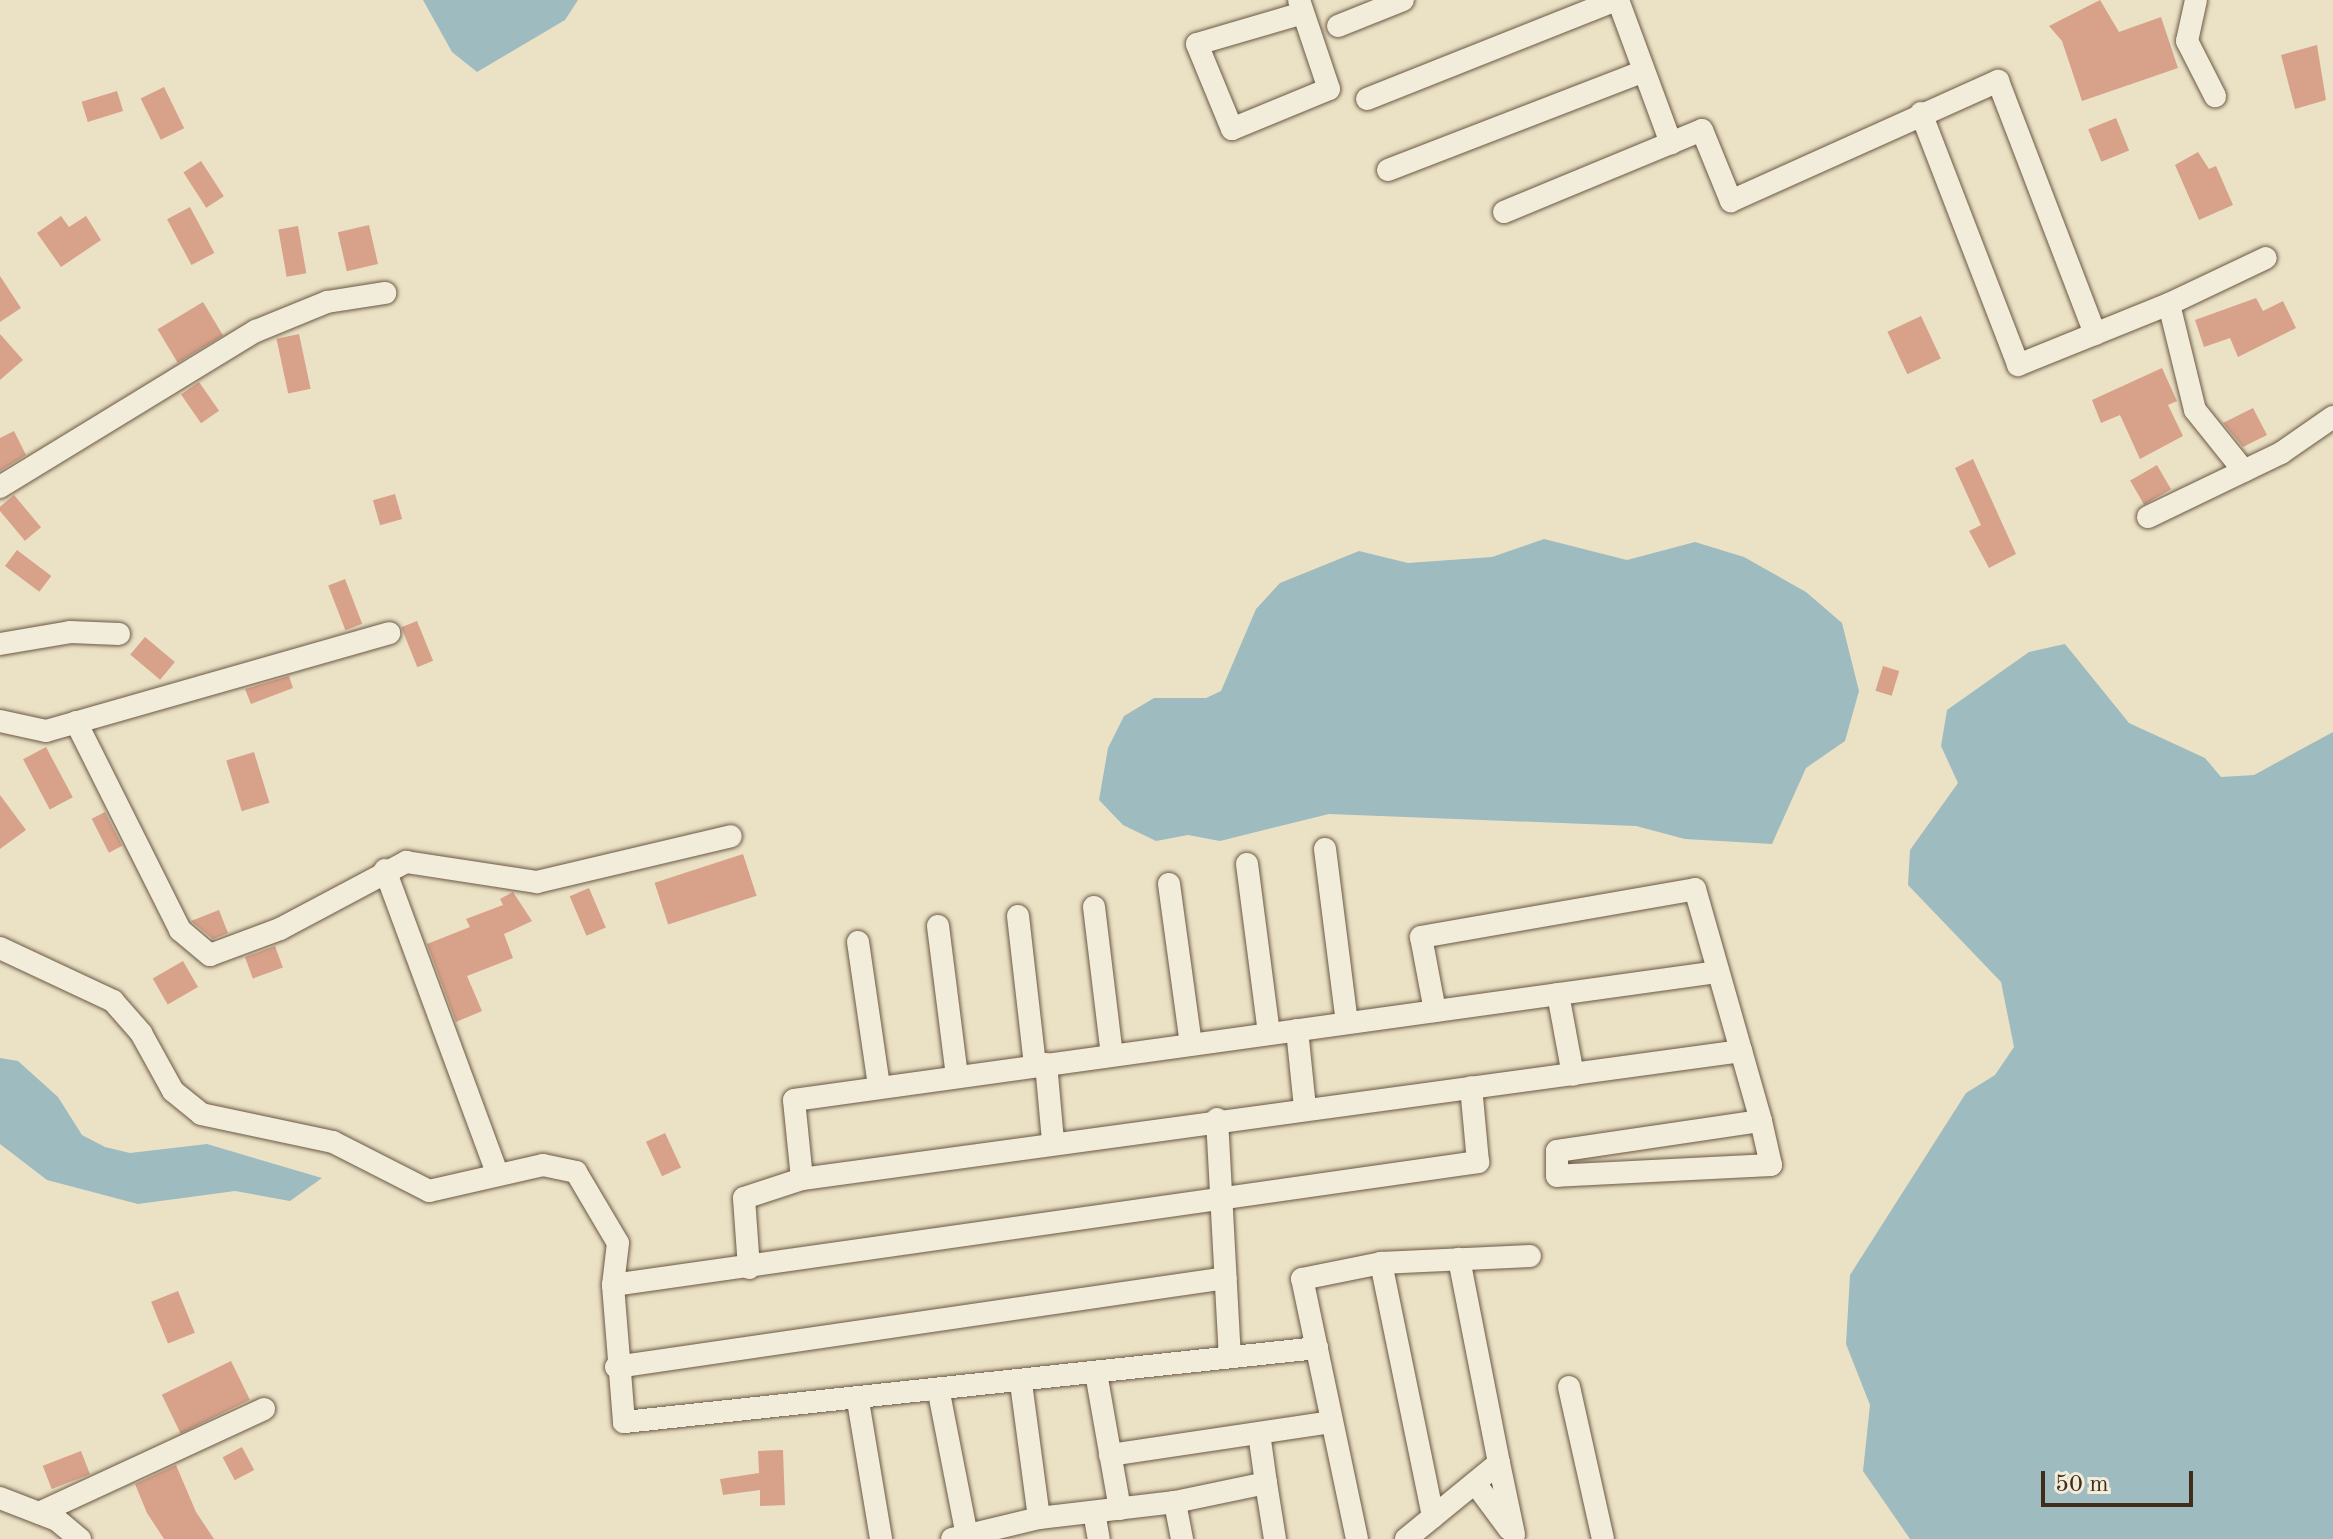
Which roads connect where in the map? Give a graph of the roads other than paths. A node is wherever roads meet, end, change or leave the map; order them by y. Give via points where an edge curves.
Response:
1 (1403, 0) edge
2 (1617, 0) edge
3 (2196, 0) edge
4 (1301, 6) edge
5 (1338, 26) dead end
6 (1644, 71) junction
7 (2215, 96) dead end
8 (1367, 99) dead end
9 (1921, 113) junction
10 (1671, 143) junction
11 (1388, 170) dead end
12 (1504, 212) dead end
13 (2266, 258) dead end
14 (385, 293) dead end
15 (2169, 304) junction
16 (2095, 334) junction
17 (2333, 417) edge
18 (2244, 471) junction
19 (0, 487) edge
20 (2148, 517) dead end
21 (389, 633) dead end
22 (119, 634) dead end
23 (0, 644) edge
24 (0, 721) edge
25 (76, 722) junction
26 (731, 836) dead end
27 (1325, 849) dead end
28 (1247, 864) dead end
29 (385, 870) junction
30 (1169, 884) dead end
31 (1094, 907) dead end
32 (1018, 916) dead end
33 (938, 926) dead end
34 (858, 942) dead end
35 (0, 948) edge
36 (1718, 972) junction
37 (1558, 994) junction
38 (1435, 1011) junction
39 (1347, 1023) junction
40 (1297, 1030) junction
41 (1269, 1033) junction
42 (1191, 1044) junction
43 (1741, 1051) junction
44 (1112, 1055) junction
45 (1040, 1065) junction
46 (1573, 1075) junction
47 (957, 1076) junction
48 (879, 1086) junction
49 (1471, 1087) junction
50 (1305, 1108) junction
51 (1217, 1119) junction
52 (1761, 1121) junction
53 (1053, 1141) junction
54 (497, 1173) junction
55 (802, 1179) junction
56 (1221, 1201) junction
57 (1530, 1256) dead end
58 (1459, 1259) junction
59 (1381, 1263) junction
60 (749, 1268) junction
61 (1226, 1278) junction
62 (613, 1285) junction
63 (1317, 1348) junction
64 (1230, 1356) junction
65 (616, 1367) junction
66 (1096, 1373) junction
67 (1021, 1383) junction
68 (1569, 1387) dead end
69 (939, 1393) junction
70 (858, 1401) junction
71 (264, 1409) dead end
72 (1332, 1422) junction
73 (1259, 1433) junction
74 (1110, 1455) junction
75 (1499, 1463) junction
76 (1266, 1483) junction
77 (1475, 1483) junction
78 (0, 1498) edge
79 (1175, 1502) junction
80 (1120, 1509) junction
81 (1094, 1512) junction
82 (39, 1513) junction
83 (1433, 1517) junction
84 (1026, 1527) edge
85 (1516, 1537) edge
86 (960, 1538) edge
87 (80, 1539) edge
88 (881, 1539) edge
89 (1099, 1539) edge
90 (1182, 1539) edge
91 (1275, 1539) edge
92 (1357, 1539) edge
93 (1406, 1539) edge
94 (1603, 1539) edge

1 - 5 street
2 - 6 street
2 - 8 street
3 - 7 street via 2187,41
4 - 4 street via 1197,44 1232,129 1329,89
6 - 10 street
6 - 11 street
9 - 10 street via 1731,201 1702,130
9 - 16 street via 2018,365
9 - 16 street via 1998,81
10 - 12 street
13 - 15 street
14 - 19 street via 327,302 256,331
15 - 16 street
15 - 18 street via 2195,410
17 - 18 street
18 - 20 street
21 - 25 street
22 - 23 street via 83,631
24 - 25 street via 24,731
25 - 29 street via 139,859 197,950 222,953 280,929
26 - 29 street via 537,882 431,861
27 - 39 street
28 - 41 street
29 - 54 street
30 - 42 street
31 - 44 street
32 - 45 street
33 - 47 street
34 - 48 street
35 - 54 street via 113,1001 141,1033 173,1091 201,1114 333,1142 429,1191
36 - 37 street
36 - 38 street via 1695,889 1421,937
36 - 43 street
37 - 38 street
37 - 46 street
38 - 39 street
39 - 40 street
40 - 41 street
40 - 50 street
41 - 42 street
42 - 44 street
43 - 46 street
43 - 52 street
44 - 45 street
45 - 47 street
45 - 53 street
46 - 49 street
47 - 48 street
48 - 55 street via 794,1100
49 - 50 street
49 - 56 street via 1478,1162
50 - 51 street
51 - 53 street
51 - 56 street
52 - 52 street via 1557,1151 1557,1176 1771,1165
53 - 55 street
54 - 62 street via 543,1165 587,1182 618,1243
55 - 60 street via 744,1198
56 - 60 street
56 - 61 street
57 - 58 street
58 - 59 street
58 - 75 street
59 - 63 street via 1302,1279
59 - 83 street
60 - 62 street
61 - 64 street
61 - 65 street
62 - 65 street
63 - 64 street
63 - 72 street
64 - 66 street
65 - 70 street via 624,1422
66 - 67 street
66 - 74 street
67 - 69 street
67 - 84 street
68 - 94 street
69 - 70 street
69 - 86 street
70 - 88 street
71 - 82 street
72 - 73 street
72 - 92 street
73 - 74 street
73 - 76 street
74 - 80 street
75 - 77 street
75 - 85 street
76 - 79 street
76 - 91 street
77 - 83 street
77 - 85 street
78 - 82 street
79 - 80 street
79 - 90 street
80 - 81 street
81 - 84 street
81 - 89 street
82 - 87 street
83 - 93 street
84 - 86 street

